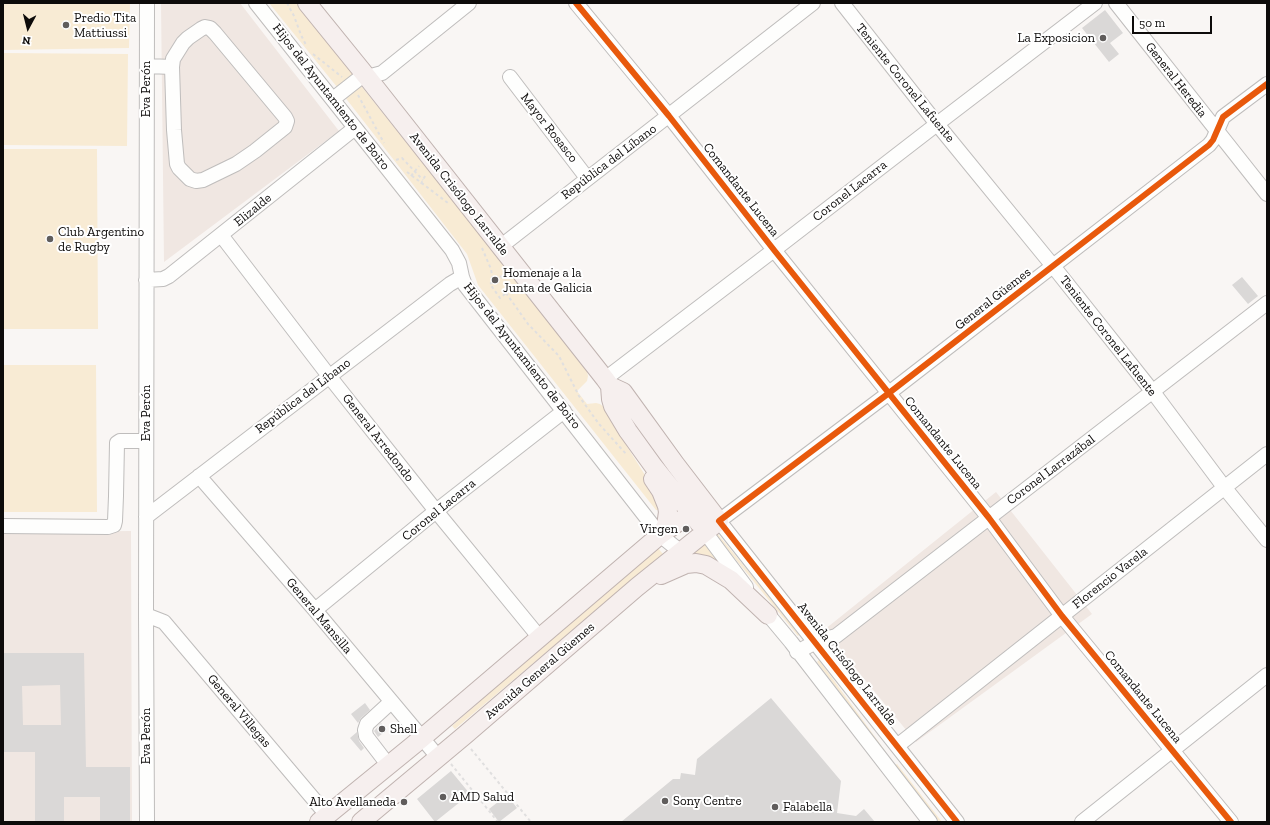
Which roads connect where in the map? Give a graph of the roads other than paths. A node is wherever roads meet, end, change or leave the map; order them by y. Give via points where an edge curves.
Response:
1 (147, 3) edge
2 (256, 3) edge
3 (306, 3) edge
4 (469, 3) edge
5 (576, 3) edge
6 (813, 3) edge
7 (842, 3) edge
8 (1095, 3) edge
9 (1116, 3) edge
10 (147, 66) junction
11 (172, 66) junction
12 (510, 78) dead end
13 (360, 81) junction
14 (1267, 84) edge
15 (333, 99) junction
16 (669, 116) junction
17 (937, 124) junction
18 (355, 128) junction
19 (1216, 132) junction
20 (587, 178) junction
21 (1267, 194) edge
22 (221, 235) junction
23 (500, 247) junction
24 (774, 250) junction
25 (1054, 266) junction
26 (462, 277) junction
27 (146, 280) junction
28 (1267, 303) edge
29 (329, 376) junction
30 (608, 382) junction
31 (1153, 392) junction
32 (889, 393) junction
33 (564, 411) junction
34 (628, 431) junction
35 (146, 441) junction
36 (1267, 454) edge
37 (199, 476) junction
38 (1224, 487) junction
39 (436, 511) junction
40 (693, 513) junction
41 (146, 517) junction
42 (989, 518) junction
43 (719, 521) junction
44 (3, 526) edge
45 (705, 532) junction
46 (660, 535) junction
47 (1267, 540) edge
48 (681, 552) junction
49 (637, 587) junction
50 (315, 610) junction
51 (146, 615) junction
52 (768, 615) junction
53 (1062, 616) junction
54 (540, 638) junction
55 (819, 646) junction
56 (800, 656) junction
57 (1267, 675) edge
58 (391, 702) junction
59 (422, 738) junction
60 (898, 746) junction
61 (1172, 751) junction
62 (440, 755) junction
63 (389, 766) junction
64 (323, 819) edge
65 (147, 822) edge
66 (361, 822) edge
67 (930, 822) edge
68 (957, 822) edge
69 (1082, 822) edge
70 (1231, 822) edge

1 - 10 street, Eva Perón
2 - 15 street, Hijos del Ayuntamiento de Boiro
3 - 13 main road, Avenida Crisólogo Larralde
4 - 13 street via 382,73
5 - 16 street, Comandante Lucena
6 - 16 street, República del Líbano
7 - 17 street, Teniente Coronel Lafuente
8 - 17 street, Coronel Lacarra
9 - 19 street, General Heredia
10 - 11 street
10 - 27 street, Eva Perón
11 - 11 street via 177,164 190,179 203,180 236,164 285,127 285,117 210,28 205,27 188,38 173,59
12 - 20 street, Mayor Rosasco
13 - 15 street
13 - 23 main road, Avenida Crisólogo Larralde
14 - 19 street, General Güemes via 1223,117
15 - 18 street, Hijos del Ayuntamiento de Boiro
16 - 20 street, República del Líbano
16 - 24 street, Comandante Lucena
17 - 24 street, Coronel Lacarra
17 - 25 street, Teniente Coronel Lafuente
18 - 22 street, Elizalde
18 - 26 street, Hijos del Ayuntamiento de Boiro via 452,250 459,263
19 - 21 street, General Heredia
19 - 25 street, General Güemes via 1209,145
20 - 23 street, República del Líbano
22 - 27 street, Elizalde via 169,276
22 - 29 street, General Arredondo
23 - 30 main road, Avenida Crisólogo Larralde
24 - 30 street, Coronel Lacarra
24 - 32 street, Comandante Lucena
25 - 31 street, Teniente Coronel Lafuente
25 - 32 street, General Güemes
26 - 29 street, República del Líbano
26 - 33 street, Hijos del Ayuntamiento de Boiro via 465,285
27 - 35 street, Eva Perón
28 - 31 street, Coronel Larrazábal
29 - 37 street, República del Líbano
29 - 39 street, General Arredondo
30 - 34 main road via 613,406
30 - 43 main road, Avenida Crisólogo Larralde via 627,397
31 - 38 street, Teniente Coronel Lafuente
31 - 42 street, Coronel Larrazábal
32 - 42 street, Comandante Lucena
32 - 43 street, General Güemes
33 - 39 street, Coronel Lacarra
33 - 46 street, Hijos del Ayuntamiento de Boiro
34 - 40 main road
34 - 46 main road via 636,453 665,500 668,512 665,529
35 - 41 street, Eva Perón
35 - 44 street via 120,441 116,444 114,525
36 - 38 street, Florencio Varela
37 - 41 street, República del Líbano
37 - 50 street, General Mansilla
38 - 47 street, Teniente Coronel Lafuente
38 - 53 street, Florencio Varela
39 - 50 street, Coronel Lacarra
39 - 54 street, General Arredondo
40 - 43 main road via 706,513
40 - 45 main road
40 - 46 main road, Avenida General Güemes
41 - 51 street, Eva Perón
42 - 53 street, Comandante Lucena
42 - 55 street, Coronel Larrazábal via 836,636
43 - 45 main road, Avenida General Güemes
43 - 55 street, Avenida Crisólogo Larralde
45 - 48 main road, Avenida General Güemes
45 - 52 street
46 - 48 street, Hijos del Ayuntamiento de Boiro
46 - 54 main road, Avenida General Güemes
48 - 49 main road, Avenida General Güemes
49 - 52 main road via 678,567 696,563 706,565 731,580
49 - 62 main road, Avenida General Güemes
50 - 58 street, General Mansilla
51 - 64 street, General Villegas via 164,622
51 - 65 street, Eva Perón
52 - 56 street
53 - 60 street, Florencio Varela
53 - 61 street, Comandante Lucena
54 - 59 main road, Avenida General Güemes
55 - 56 street, Coronel Larrazábal
55 - 60 street, Avenida Crisólogo Larralde
56 - 67 street
57 - 61 street
58 - 59 street, General Mansilla
58 - 63 street via 367,724 365,730 366,736
59 - 62 street, General Mansilla
59 - 63 main road, Avenida General Güemes
60 - 68 street, Avenida Crisólogo Larralde
61 - 69 street
61 - 70 street, Comandante Lucena
62 - 66 main road, Avenida General Güemes
63 - 64 main road, Avenida General Güemes

